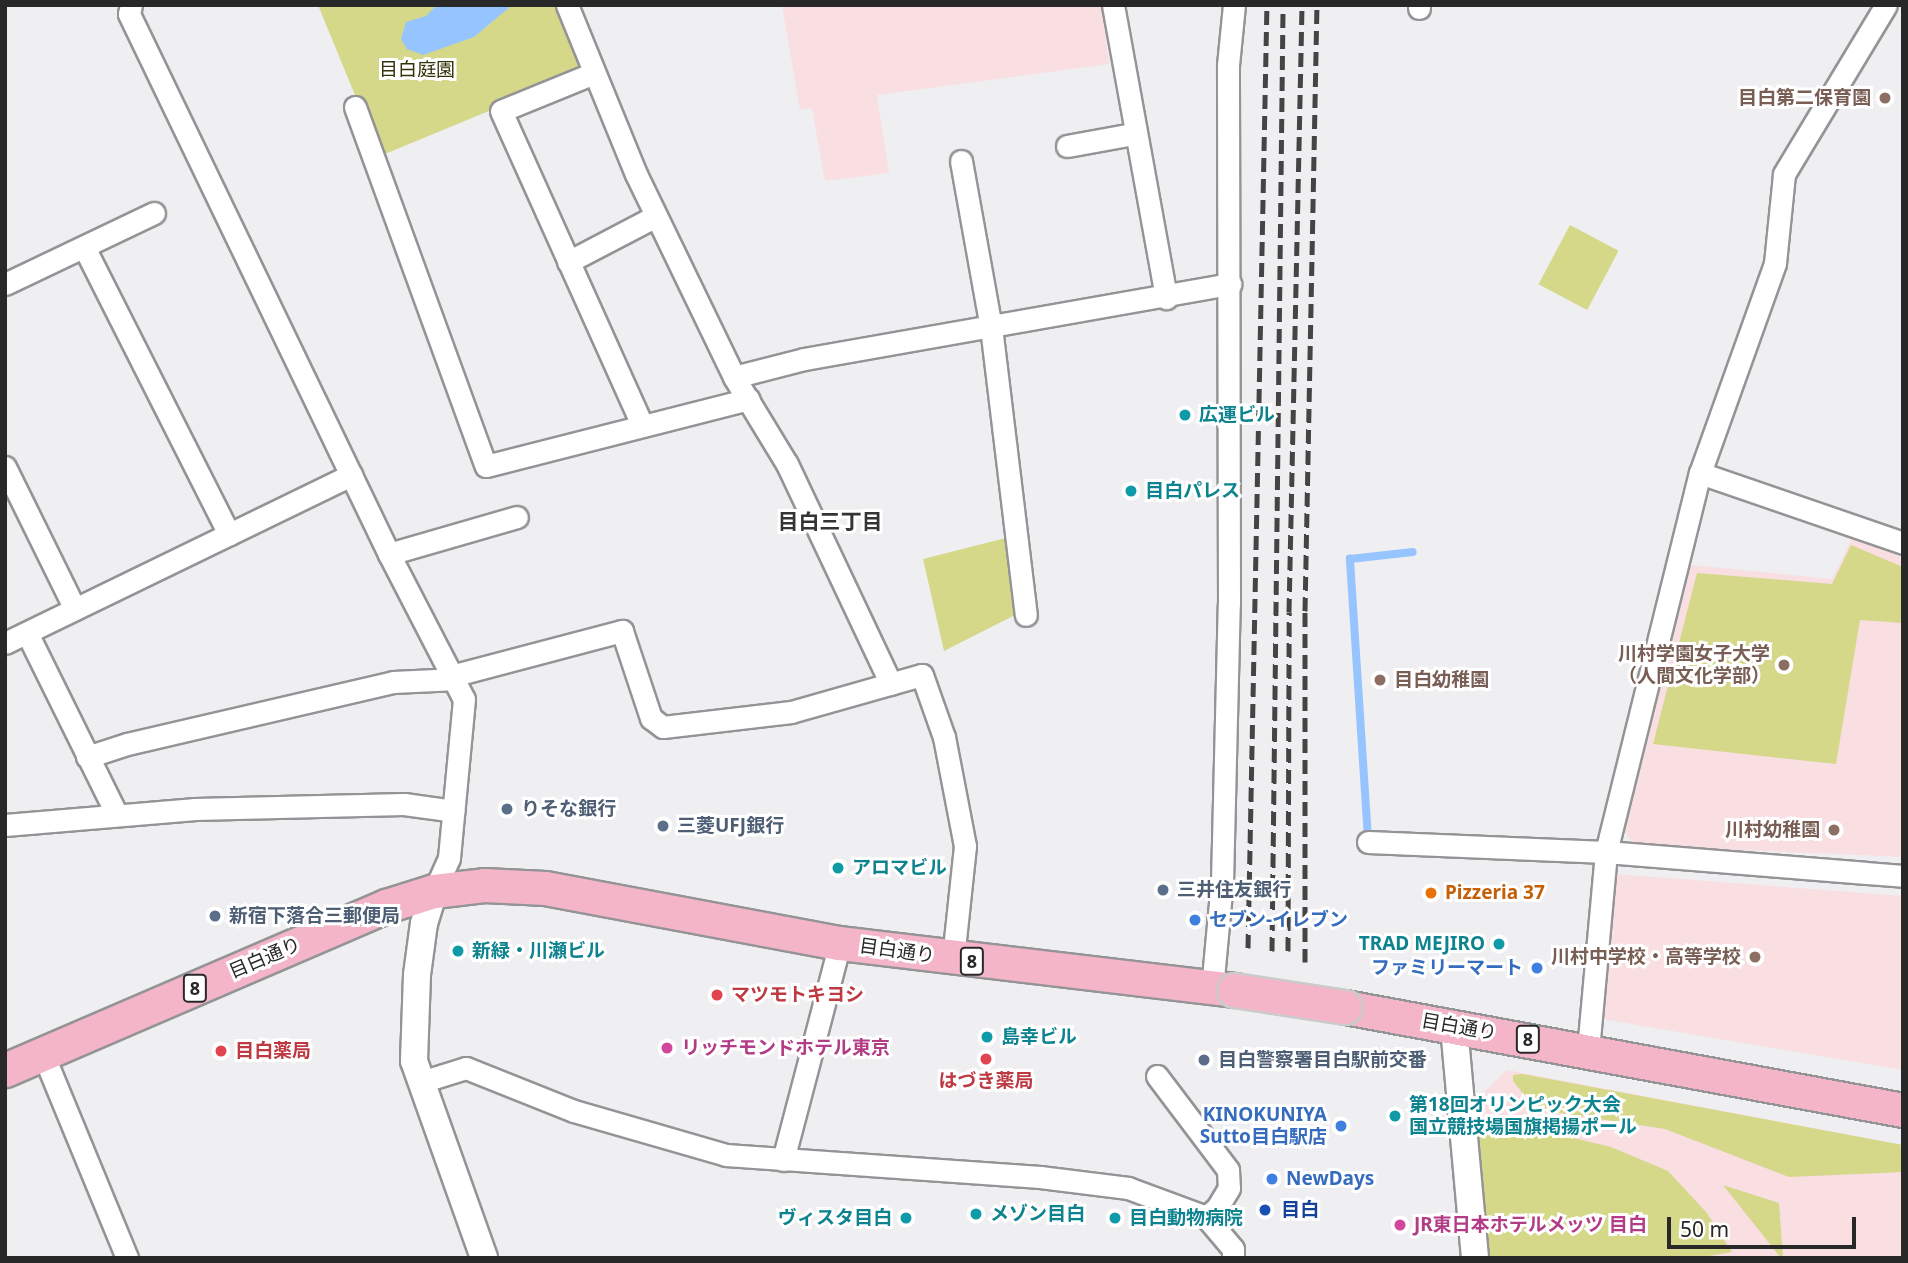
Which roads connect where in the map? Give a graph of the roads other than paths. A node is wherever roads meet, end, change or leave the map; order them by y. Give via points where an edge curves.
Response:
1 (131, 5) edge
2 (567, 5) edge
3 (1113, 5) edge
4 (1234, 5) edge
5 (1886, 5) edge
6 (594, 73) junction
7 (355, 107) dead end
8 (1133, 134) junction
9 (1067, 146) dead end
10 (961, 161) dead end
11 (154, 213) dead end
12 (656, 216) junction
13 (84, 247) junction
14 (568, 262) junction
15 (5, 284) edge
16 (1230, 285) junction
17 (1166, 298) junction
18 (991, 327) junction
19 (734, 377) junction
20 (748, 399) junction
21 (642, 425) junction
22 (5, 467) edge
23 (1700, 473) junction
24 (351, 474) junction
25 (517, 517) dead end
26 (229, 534) junction
27 (1903, 543) edge
28 (388, 554) junction
29 (75, 609) junction
30 (1026, 615) dead end
31 (27, 632) junction
32 (5, 643) edge
33 (456, 677) junction
34 (891, 684) junction
35 (87, 757) junction
36 (454, 811) junction
37 (116, 813) junction
38 (5, 825) edge
39 (1368, 842) dead end
40 (1606, 852) junction
41 (1903, 876) edge
42 (435, 891) junction
43 (841, 943) junction
44 (953, 959) junction
45 (1223, 990) junction
46 (1454, 1027) junction
47 (1588, 1050) junction
48 (43, 1054) junction
49 (5, 1070) edge
50 (1157, 1076) dead end
51 (421, 1082) junction
52 (1903, 1110) edge
53 (783, 1160) junction
54 (1206, 1217) junction
55 (127, 1258) edge
56 (484, 1258) edge
57 (1233, 1258) edge
58 (1475, 1258) edge

1 - 24 street via 129,14
2 - 6 street
3 - 8 street
4 - 16 street via 1228,65
5 - 23 street via 1784,174 1775,263
6 - 12 street
6 - 14 street via 501,111
7 - 21 street via 486,466
8 - 9 street
8 - 17 street
10 - 18 street
11 - 13 street
12 - 14 street
12 - 19 street
13 - 15 street
13 - 26 street
14 - 21 street
16 - 17 street
16 - 45 street
17 - 18 street
18 - 19 street via 804,359
18 - 30 street
19 - 20 street
20 - 21 street
20 - 34 street via 787,464
22 - 29 street
23 - 27 street
23 - 40 street
24 - 26 street
24 - 28 street
25 - 28 street
26 - 29 street
28 - 33 street
29 - 31 street
31 - 32 street
31 - 35 street
33 - 34 street via 622,631 651,718 663,727 791,712
33 - 35 street via 393,682
33 - 36 street via 464,699
34 - 44 street via 922,676 944,737 965,846
35 - 37 street
36 - 37 street via 404,804
36 - 42 street via 449,858
37 - 38 street
39 - 40 street
40 - 41 street
40 - 47 street
42 - 43 main road, 目白通り / 8 via 484,885 545,888
42 - 48 main road, 目白通り / 8 via 386,906
42 - 51 street via 424,923 417,975 413,1045
43 - 44 main road, 目白通り / 8
43 - 53 street
44 - 45 main road, 目白通り / 8
45 - 46 main road, 目白通り / 8, bridge
46 - 47 main road, 目白通り / 8
46 - 58 street
47 - 52 main road, 目白通り / 8
48 - 49 main road, 目白通り / 8
48 - 55 street
50 - 54 street via 1228,1170 1228,1188
51 - 53 street via 466,1068 574,1111 726,1156
51 - 56 street
53 - 54 street via 1040,1177 1128,1188
54 - 57 street via 1233,1249

